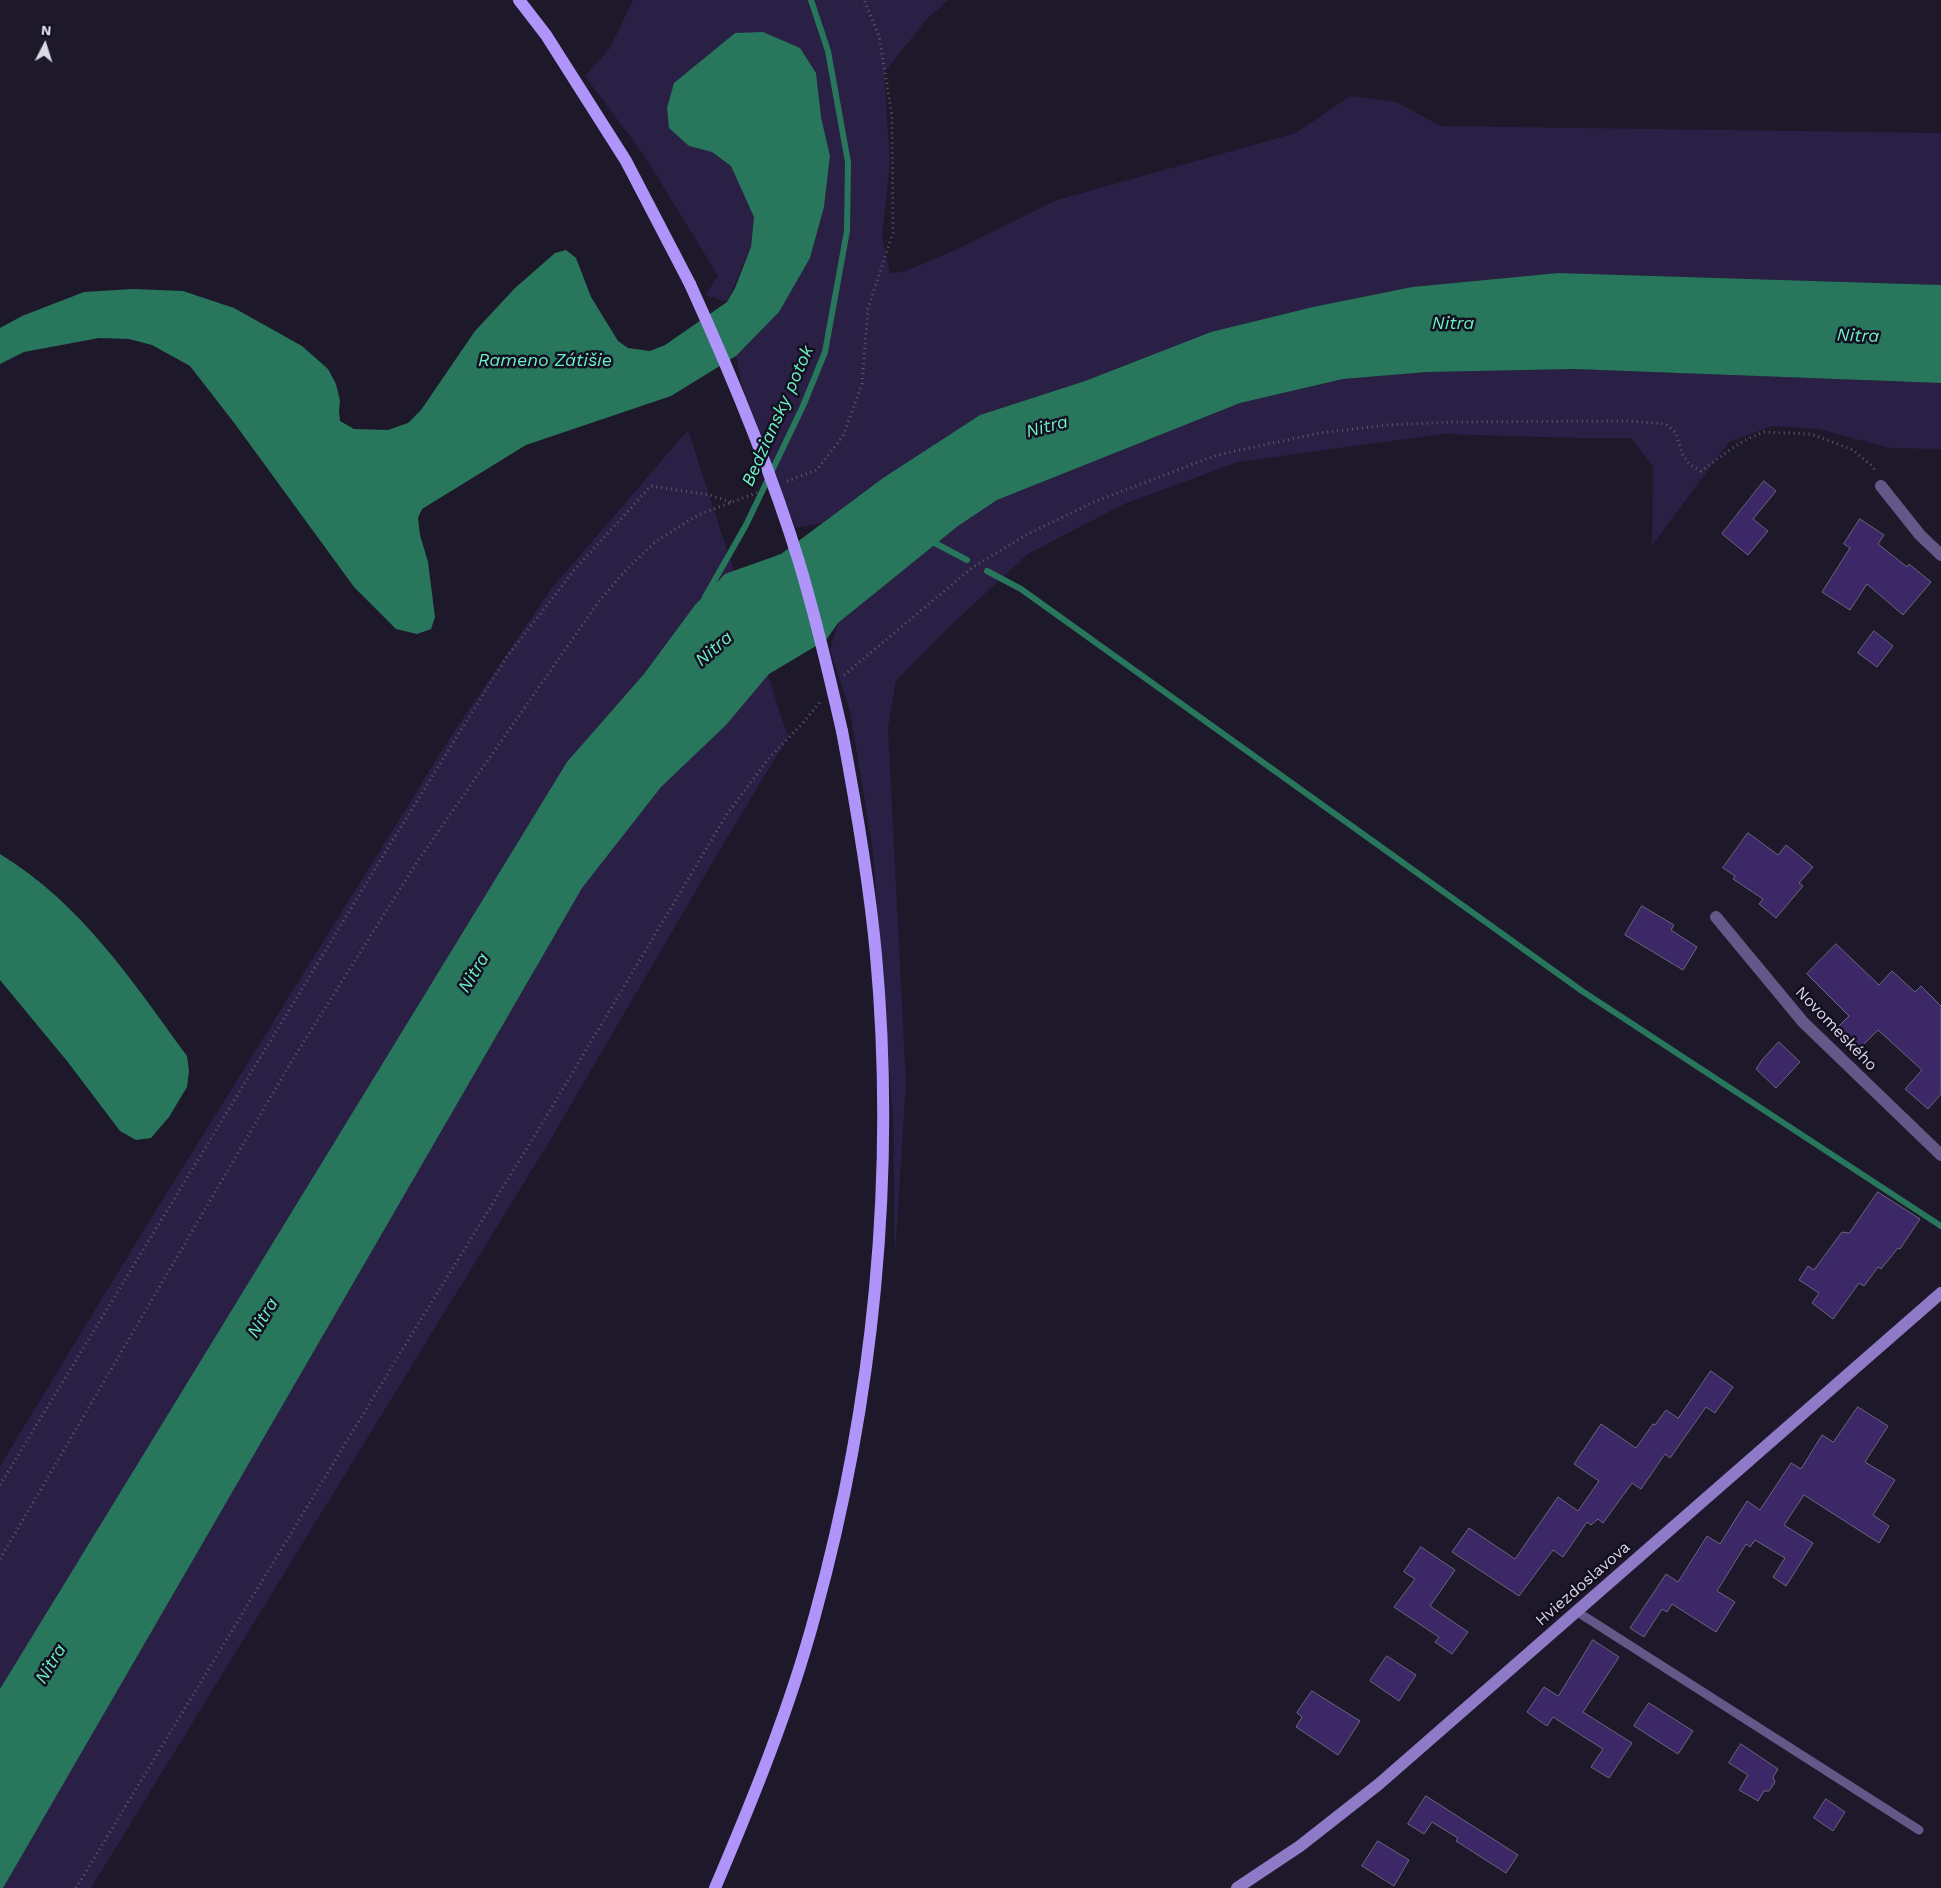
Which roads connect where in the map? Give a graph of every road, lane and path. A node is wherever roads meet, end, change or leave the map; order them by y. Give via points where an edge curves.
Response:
1 (519, 0) edge
2 (864, 0) edge
3 (781, 484) dead end
4 (1881, 486) dead end
5 (762, 490) dead end
6 (731, 502) junction
7 (1941, 555) edge
8 (1716, 917) dead end
9 (1941, 1155) edge
10 (1941, 1294) edge
11 (0, 1485) edge
12 (0, 1559) edge
13 (1576, 1612) junction
14 (1919, 1830) dead end
15 (715, 1888) edge
16 (1237, 1888) edge

1 - 15 main road, bridge via 546,35 626,161 690,284 734,383 782,510 816,622 842,731 860,830 875,946 882,1076 881,1208 873,1316 857,1426 815,1615 773,1746
2 - 3 path via 879,36 892,116 893,234 868,308 862,384 842,436 817,470
4 - 7 street via 1920,535
5 - 6 path
6 - 11 path via 709,495 651,486 576,568 506,658
6 - 12 path via 698,515 655,542 623,573 597,604 419,859 293,1059
8 - 9 street, Novomeského via 1803,1022
10 - 13 street, Hviezdoslavova
13 - 14 lane
13 - 16 street, Hviezdoslavova via 1379,1784 1300,1846

